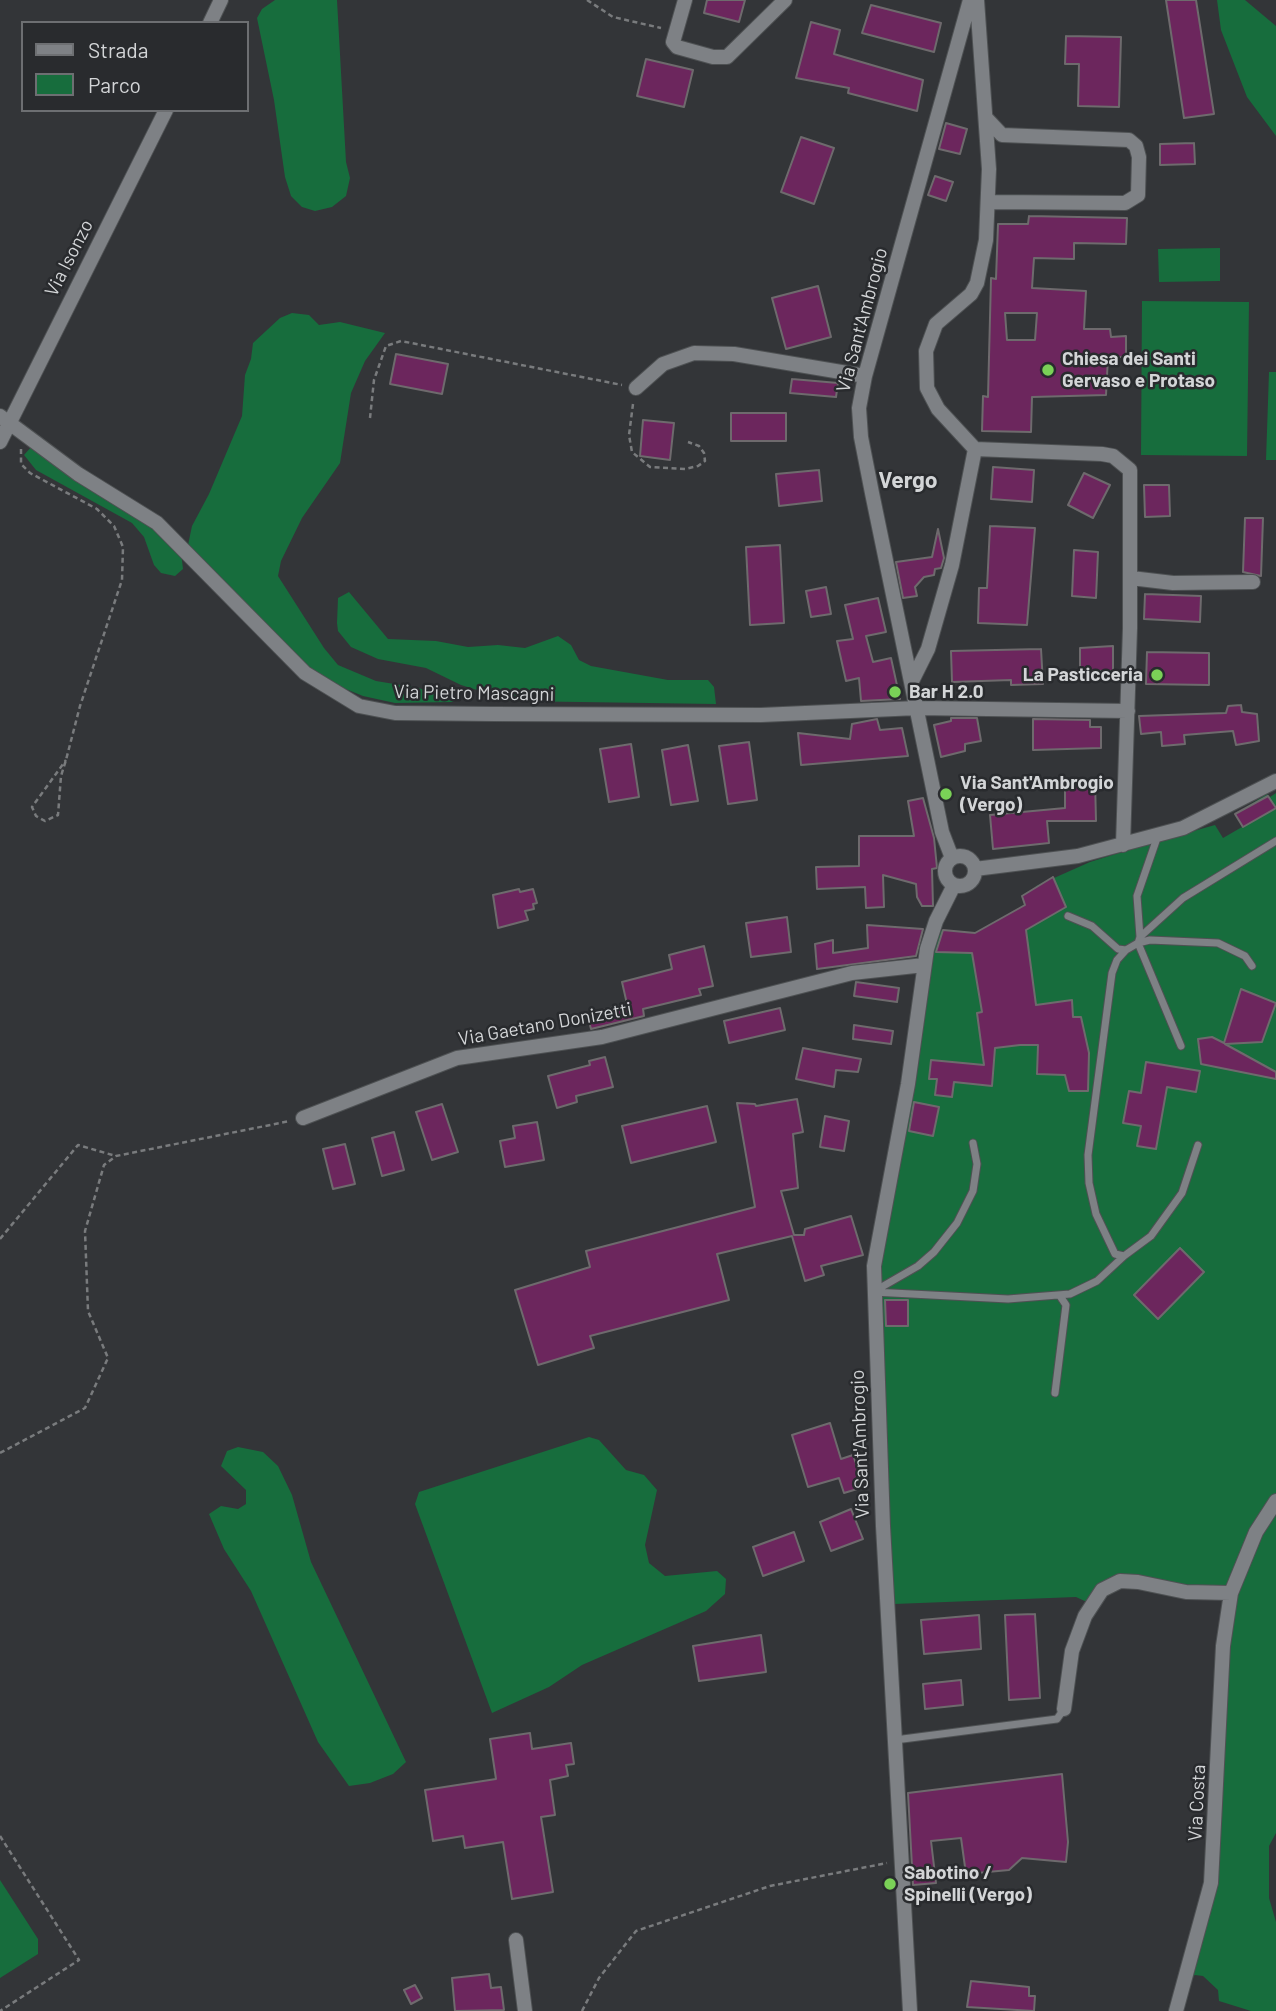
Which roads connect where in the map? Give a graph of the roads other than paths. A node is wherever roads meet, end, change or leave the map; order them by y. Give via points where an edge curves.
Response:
1 (222, 0) edge
2 (685, 0) edge
3 (785, 0) edge
4 (970, 0) edge
5 (977, 0) edge
6 (211, 21) edge
7 (165, 112) edge
8 (986, 118) junction
9 (990, 202) junction
10 (865, 376) junction
11 (636, 388) road end
12 (4, 419) edge
13 (0, 442) edge
14 (975, 449) junction
15 (1131, 579) junction
16 (1253, 582) dead end
17 (912, 681) junction
18 (917, 708) junction
19 (1128, 710) junction
20 (1276, 781) edge
21 (1156, 841) dead end
22 (1276, 841) edge
23 (1123, 845) junction
24 (952, 858) junction
25 (975, 869) junction
26 (954, 885) junction
27 (1068, 916) dead end
28 (1139, 940) junction
29 (1126, 950) junction
30 (924, 965) junction
31 (1252, 966) dead end
32 (1181, 1046) dead end
33 (303, 1118) road end
34 (973, 1143) dead end
35 (1198, 1145) dead end
36 (1124, 1256) junction
37 (873, 1292) junction
38 (1060, 1296) junction
39 (1055, 1393) dead end
40 (1276, 1501) edge
41 (1231, 1593) junction
42 (1064, 1709) joint
43 (895, 1740) junction
44 (516, 1940) dead end
45 (525, 2011) edge
46 (909, 2011) edge
47 (1176, 2011) edge

1 - 6 street
2 - 3 street via 673,42 713,57 727,57
4 - 10 street, Via Sant'Ambrogio
5 - 8 street
7 - 12 street, Via Isonzo
8 - 9 street
8 - 9 street via 1002,135 1129,140 1139,157 1138,195 1125,203
9 - 14 street via 977,283 971,294 936,324 926,351 927,388 938,409
10 - 11 street via 734,354 694,353 663,364
10 - 17 street, Via Sant'Ambrogio via 859,408 861,437
12 - 13 street, Via Isonzo
12 - 18 street, Via Pietro Mascagni via 78,474 157,523 305,673 359,706 395,713 761,715
14 - 15 street via 1102,454 1121,461 1130,470
14 - 17 street via 952,565 928,649
15 - 16 street
15 - 19 street
17 - 18 street, Via Sant'Ambrogio
18 - 19 street, Via Pietro Mascagni
18 - 24 street, Via Sant'Ambrogio via 942,832
19 - 23 street
20 - 23 street via 1183,828
21 - 28 lane via 1136,896
22 - 28 lane via 1184,898
23 - 25 street via 1034,864
24 - 25 street via 967,858
24 - 26 street via 945,870
25 - 26 street via 968,884
26 - 30 street, Via Sant'Ambrogio via 936,921
27 - 29 lane
28 - 29 lane
28 - 31 lane via 1218,943 1245,956
28 - 32 lane
29 - 36 lane via 1112,973 1088,1155 1096,1214 1115,1254
30 - 33 street, Via Gaetano Donizetti via 852,973 602,1037 457,1058
30 - 37 street, Via Sant'Ambrogio
34 - 37 lane via 977,1164 973,1191 957,1223 918,1266
35 - 36 lane via 1182,1193 1151,1236
36 - 38 lane via 1097,1280
37 - 38 lane via 1008,1299
37 - 43 street, Via Sant'Ambrogio
38 - 39 lane via 1066,1305
40 - 41 street, Via Costa via 1256,1532
41 - 42 street via 1186,1592 1120,1581 1102,1590 1085,1616 1072,1651
41 - 47 street, Via Costa via 1223,1646 1211,1883
42 - 43 lane via 1057,1719
43 - 46 street, Via Sant'Ambrogio
44 - 45 street

